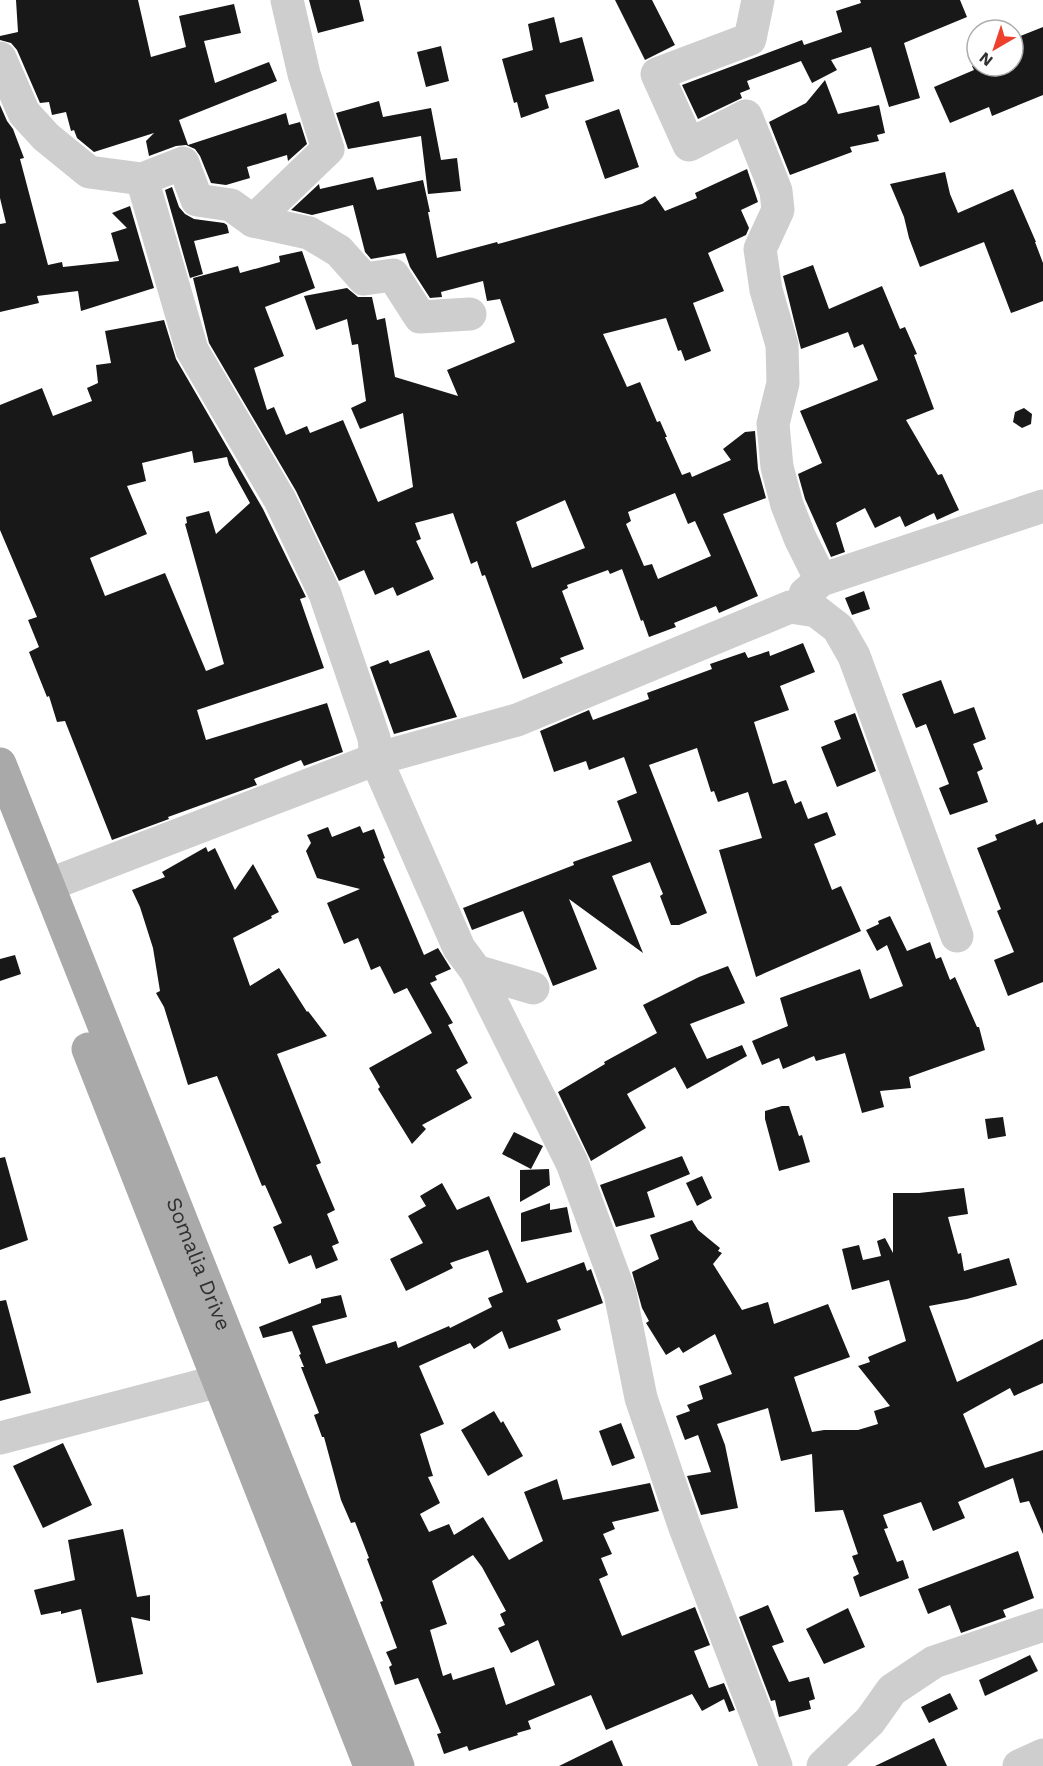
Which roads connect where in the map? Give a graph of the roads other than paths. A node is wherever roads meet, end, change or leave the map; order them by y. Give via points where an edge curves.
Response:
1 (287, 0) edge
2 (758, 0) edge
3 (0, 58) edge
4 (142, 179) junction
5 (253, 221) junction
6 (470, 314) dead end
7 (1043, 506) edge
8 (821, 580) junction
9 (790, 607) junction
10 (376, 759) junction
11 (0, 764) edge
12 (0, 823) edge
13 (48, 885) junction
14 (957, 936) dead end
15 (476, 970) junction
16 (533, 988) dead end
17 (219, 1381) junction
18 (0, 1438) edge
19 (1043, 1625) edge
20 (1043, 1755) edge
21 (370, 1766) edge
22 (398, 1766) edge
23 (776, 1766) edge
24 (823, 1766) edge
25 (1019, 1766) edge

1 - 5 street via 304,74 328,149
2 - 8 street via 750,39 657,74 688,145 746,116 776,191 778,210 760,249 766,290 782,345 783,383 773,424 777,467 787,505
3 - 4 street via 24,113 46,136 89,172
4 - 5 street via 183,164 197,200 231,205
4 - 10 street via 192,350 280,500 326,594 374,738
5 - 6 street via 309,232 339,251 364,279 393,275 420,317
7 - 8 street
8 - 9 street
9 - 10 street via 517,720
9 - 14 street via 816,611 838,628 854,656
10 - 13 street
10 - 15 street via 459,948
11 - 13 main road, Somalia Drive
12 - 17 main road, Somalia Drive
13 - 22 main road, Somalia Drive
15 - 16 street
15 - 23 street via 572,1163 620,1293 641,1398 658,1451
17 - 18 street
17 - 21 main road, Somalia Drive
19 - 24 street via 934,1662 892,1690 870,1721
20 - 25 street

